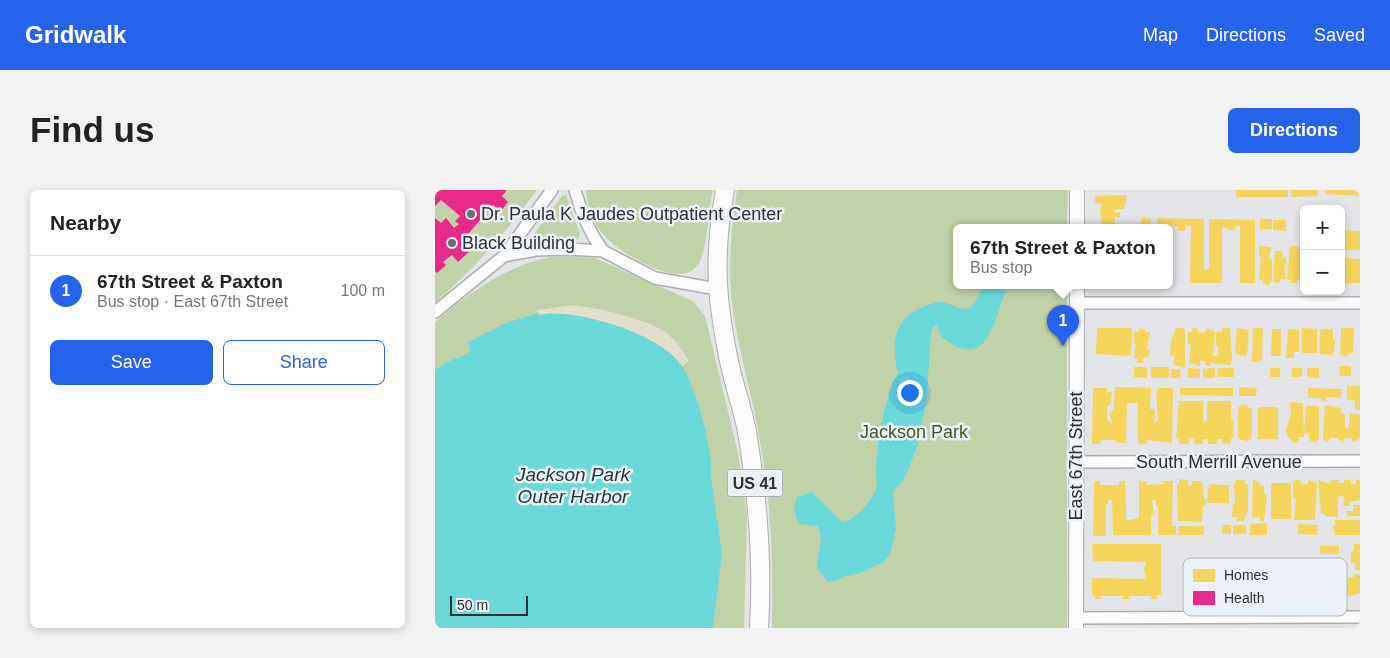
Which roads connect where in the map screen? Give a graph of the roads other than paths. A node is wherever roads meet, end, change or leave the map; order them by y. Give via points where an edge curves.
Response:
1 (552, 190) edge
2 (575, 190) edge
3 (725, 190) edge
4 (1077, 190) edge
5 (1077, 224) edge
6 (603, 251) junction
7 (504, 256) junction
8 (1077, 289) edge
9 (717, 290) junction
10 (1077, 303) junction
11 (1360, 303) edge
12 (435, 312) edge
13 (1360, 461) edge
14 (1077, 462) junction
15 (1360, 617) edge
16 (1076, 623) edge
17 (759, 628) edge

1 - 7 street
2 - 6 street via 584,220
3 - 9 main road, US 41 via 718,235
4 - 5 street
6 - 7 street via 536,250
6 - 9 street via 655,278
7 - 12 street
8 - 10 street, East 67th Street
9 - 17 main road, US 41 via 722,328 754,474 759,521
10 - 11 street
10 - 14 street, East 67th Street
13 - 14 street, South Merrill Avenue
14 - 16 street, East 67th Street
15 - 16 street

